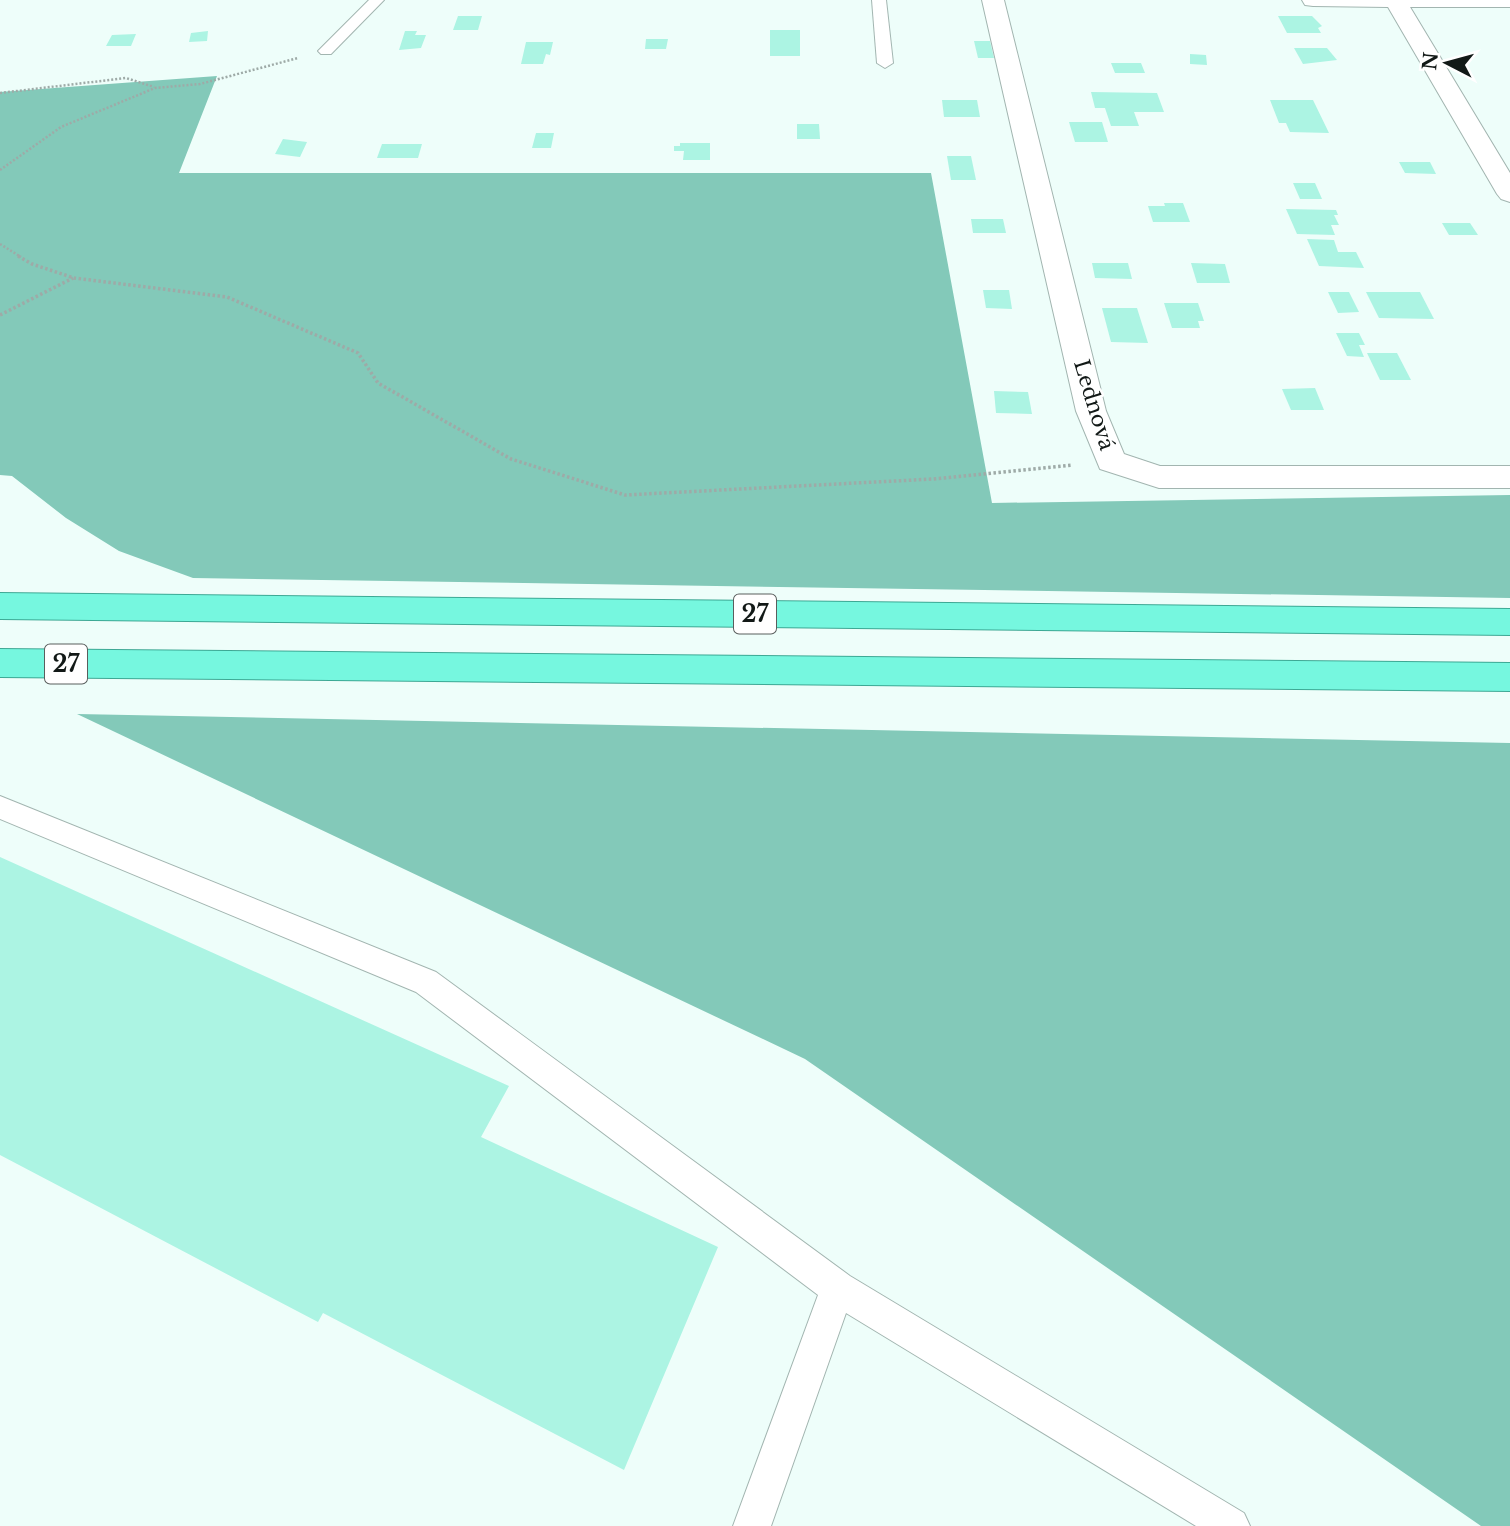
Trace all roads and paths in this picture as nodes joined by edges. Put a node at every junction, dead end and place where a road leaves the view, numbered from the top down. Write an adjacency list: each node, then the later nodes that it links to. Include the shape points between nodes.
1 (377, 0): 7 (lane)
2 (879, 0): 8 (lane)
3 (993, 0): 16 (street, Lednová, via 1091,411)
4 (1313, 0): 5 (street)
5 (1397, 0): 6 (street); 12 (street, via 1401,14)
6 (1510, 1)
7 (326, 51): 9 (path, via 200,85)
8 (885, 63)
9 (155, 88): 10 (path, via 126,78); 11 (path, via 61,127)
10 (0, 93)
11 (0, 170)
12 (1510, 194)
13 (0, 244): 14 (path, via 32,264)
14 (74, 278): 15 (path); 16 (path, via 227,297 358,354 378,383 511,459 625,495 933,479)
15 (0, 315)
16 (1111, 461): 17 (street, Lednová, via 1160,477)
17 (1510, 477)
18 (0, 606): 19 (highway, 27)
19 (1510, 622)
20 (0, 663): 21 (highway, 27)
21 (1510, 677)
22 (0, 807): 23 (lane, via 426,982)
23 (838, 1288): 24 (lane); 25 (lane)
24 (752, 1526)
25 (1231, 1526)

